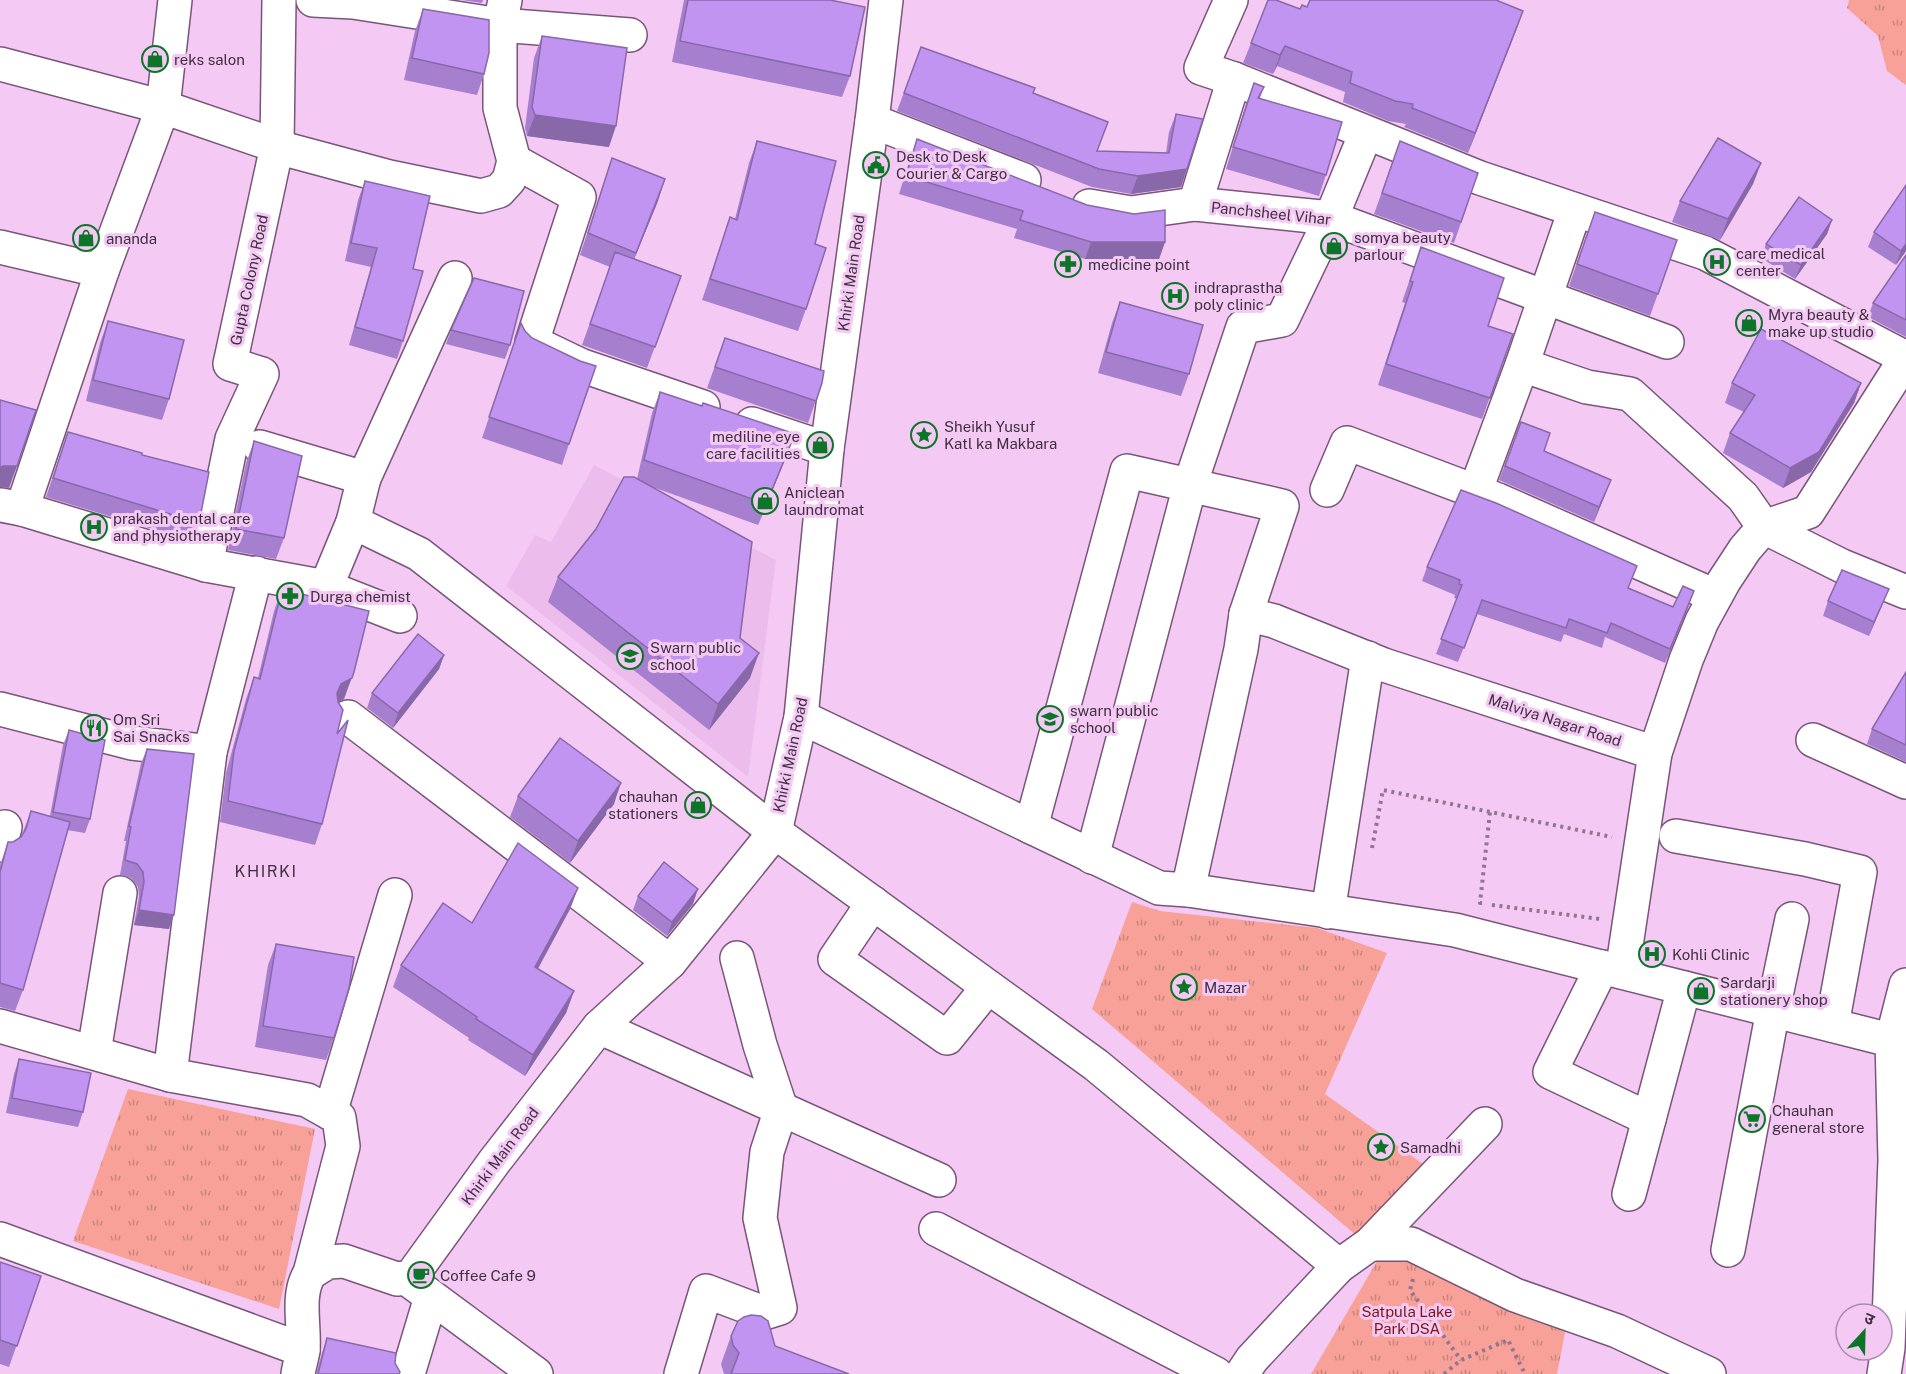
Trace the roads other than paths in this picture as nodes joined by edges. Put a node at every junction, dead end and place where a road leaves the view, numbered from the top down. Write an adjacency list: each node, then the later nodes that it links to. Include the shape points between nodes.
1 (175, 0): 10 (street)
2 (279, 0): 13 (street, Gupta Colony Road)
3 (313, 0): 6 (street)
4 (886, 0): 11 (street, Khirki Main Road)
5 (1231, 0): 9 (street, via 1201,68)
6 (502, 13): 7 (street); 14 (street, via 500,108)
7 (630, 35)
8 (0, 64): 10 (street)
9 (1234, 79): 12 (street); 15 (street)
10 (163, 107): 13 (street); 19 (street)
11 (872, 121): 15 (street, Panchsheel Vihar, via 1086,205 1131,213); 26 (street, Khirki Main Road)
12 (1366, 133): 16 (street); 17 (street)
13 (278, 146): 14 (street, via 389,177 481,196 499,191 509,180); 25 (street, Gupta Colony Road, via 230,364 261,374)
14 (514, 161): 26 (street, via 579,197 532,342 580,365)
15 (1195, 204): 17 (street, Panchsheel Vihar)
16 (1575, 210): 21 (street); 23 (street, via 1705,253)
17 (1331, 218): 21 (street, Panchsheel Vihar); 28 (street, via 1282,320 1243,327)
18 (0, 247): 19 (street)
19 (102, 271): 31 (street)
20 (455, 278): 27 (street)
21 (1546, 298): 22 (street, Panchsheel Vihar); 24 (street)
22 (1667, 342)
23 (1906, 358): 33 (street, via 1808,512)
24 (1522, 365): 30 (street); 33 (street, via 1587,387 1630,394 1743,497)
25 (232, 439): 27 (street); 34 (street, Gupta Colony Road)
26 (827, 449): 44 (street, Khirki Main Road)
27 (364, 478): 32 (street)
28 (1190, 485): 39 (street, via 1282,506); 49 (street, via 1127,471); 52 (street)
29 (1327, 490): 30 (street, via 1347,442)
30 (1475, 492): 38 (street)
31 (11, 507): 34 (street)
32 (353, 522): 36 (street); 50 (street, via 419,554)
33 (1764, 526): 37 (street, via 1842,566); 38 (street)
34 (206, 565): 35 (street)
35 (256, 573): 36 (street); 46 (street)
36 (326, 587): 40 (street)
37 (1906, 592)
38 (1715, 596): 47 (street, via 1686,660)
39 (1246, 614): 41 (street, Malviya Nagar Road); 53 (street)
40 (400, 616)
41 (1368, 658): 47 (street, Malviya Nagar Road); 57 (street)
42 (0, 709): 46 (street, via 132,743)
43 (348, 717): 60 (street)
44 (801, 717): 49 (street); 50 (street, Khirki Main Road)
45 (1813, 740): 48 (street)
46 (210, 752): 71 (street)
47 (1655, 753): 61 (street)
48 (1906, 782)
49 (1031, 827): 52 (street)
50 (774, 832): 56 (street); 60 (street, Khirki Main Road)
51 (1676, 836): 66 (street, via 1860,872)
52 (1092, 856): 53 (street, via 1159,888)
53 (1188, 890): 57 (street)
54 (120, 892): 70 (street)
55 (395, 895): 73 (street)
56 (873, 903): 63 (street); 63 (street, via 834,959 947,1038)
57 (1328, 912): 61 (street, via 1455,930)
58 (1792, 919): 65 (street)
59 (736, 958): 72 (street)
60 (670, 962): 68 (street, Khirki Main Road)
61 (1612, 970): 64 (street); 74 (street, via 1550,1072)
62 (1906, 985): 69 (street)
63 (988, 987): 82 (street, via 1096,1065)
64 (1684, 988): 65 (street); 74 (street)
65 (1773, 1010): 66 (street); 81 (street)
66 (1832, 1025): 69 (street)
67 (0, 1026): 70 (street)
68 (599, 1026): 72 (street); 84 (street, Khirki Main Road, via 413,1274)
69 (1899, 1042): 92 (street)
70 (94, 1052): 71 (street)
71 (170, 1076): 73 (street, via 308,1100)
72 (781, 1109): 76 (street); 88 (street, via 767,1152 759,1218 780,1308 764,1313 706,1292)
73 (330, 1113): 83 (street, via 339,1118 343,1146)
74 (1649, 1119): 77 (street)
75 (1485, 1124): 80 (street)
76 (939, 1180)
77 (1629, 1194)
78 (936, 1228): 89 (street)
79 (0, 1239): 85 (street)
80 (1371, 1244): 82 (street); 91 (street, via 1411,1244 1515,1295 1617,1331)
81 (1728, 1250)
82 (1339, 1266): 90 (street)
83 (310, 1273): 84 (street, via 328,1262 344,1261); 85 (street, via 303,1297)
84 (419, 1287): 86 (street); 87 (street)
85 (300, 1362)
86 (408, 1374)
87 (536, 1374)
88 (681, 1374)
89 (1216, 1374)
90 (1242, 1374)
91 (1709, 1374)
92 (1884, 1374)

